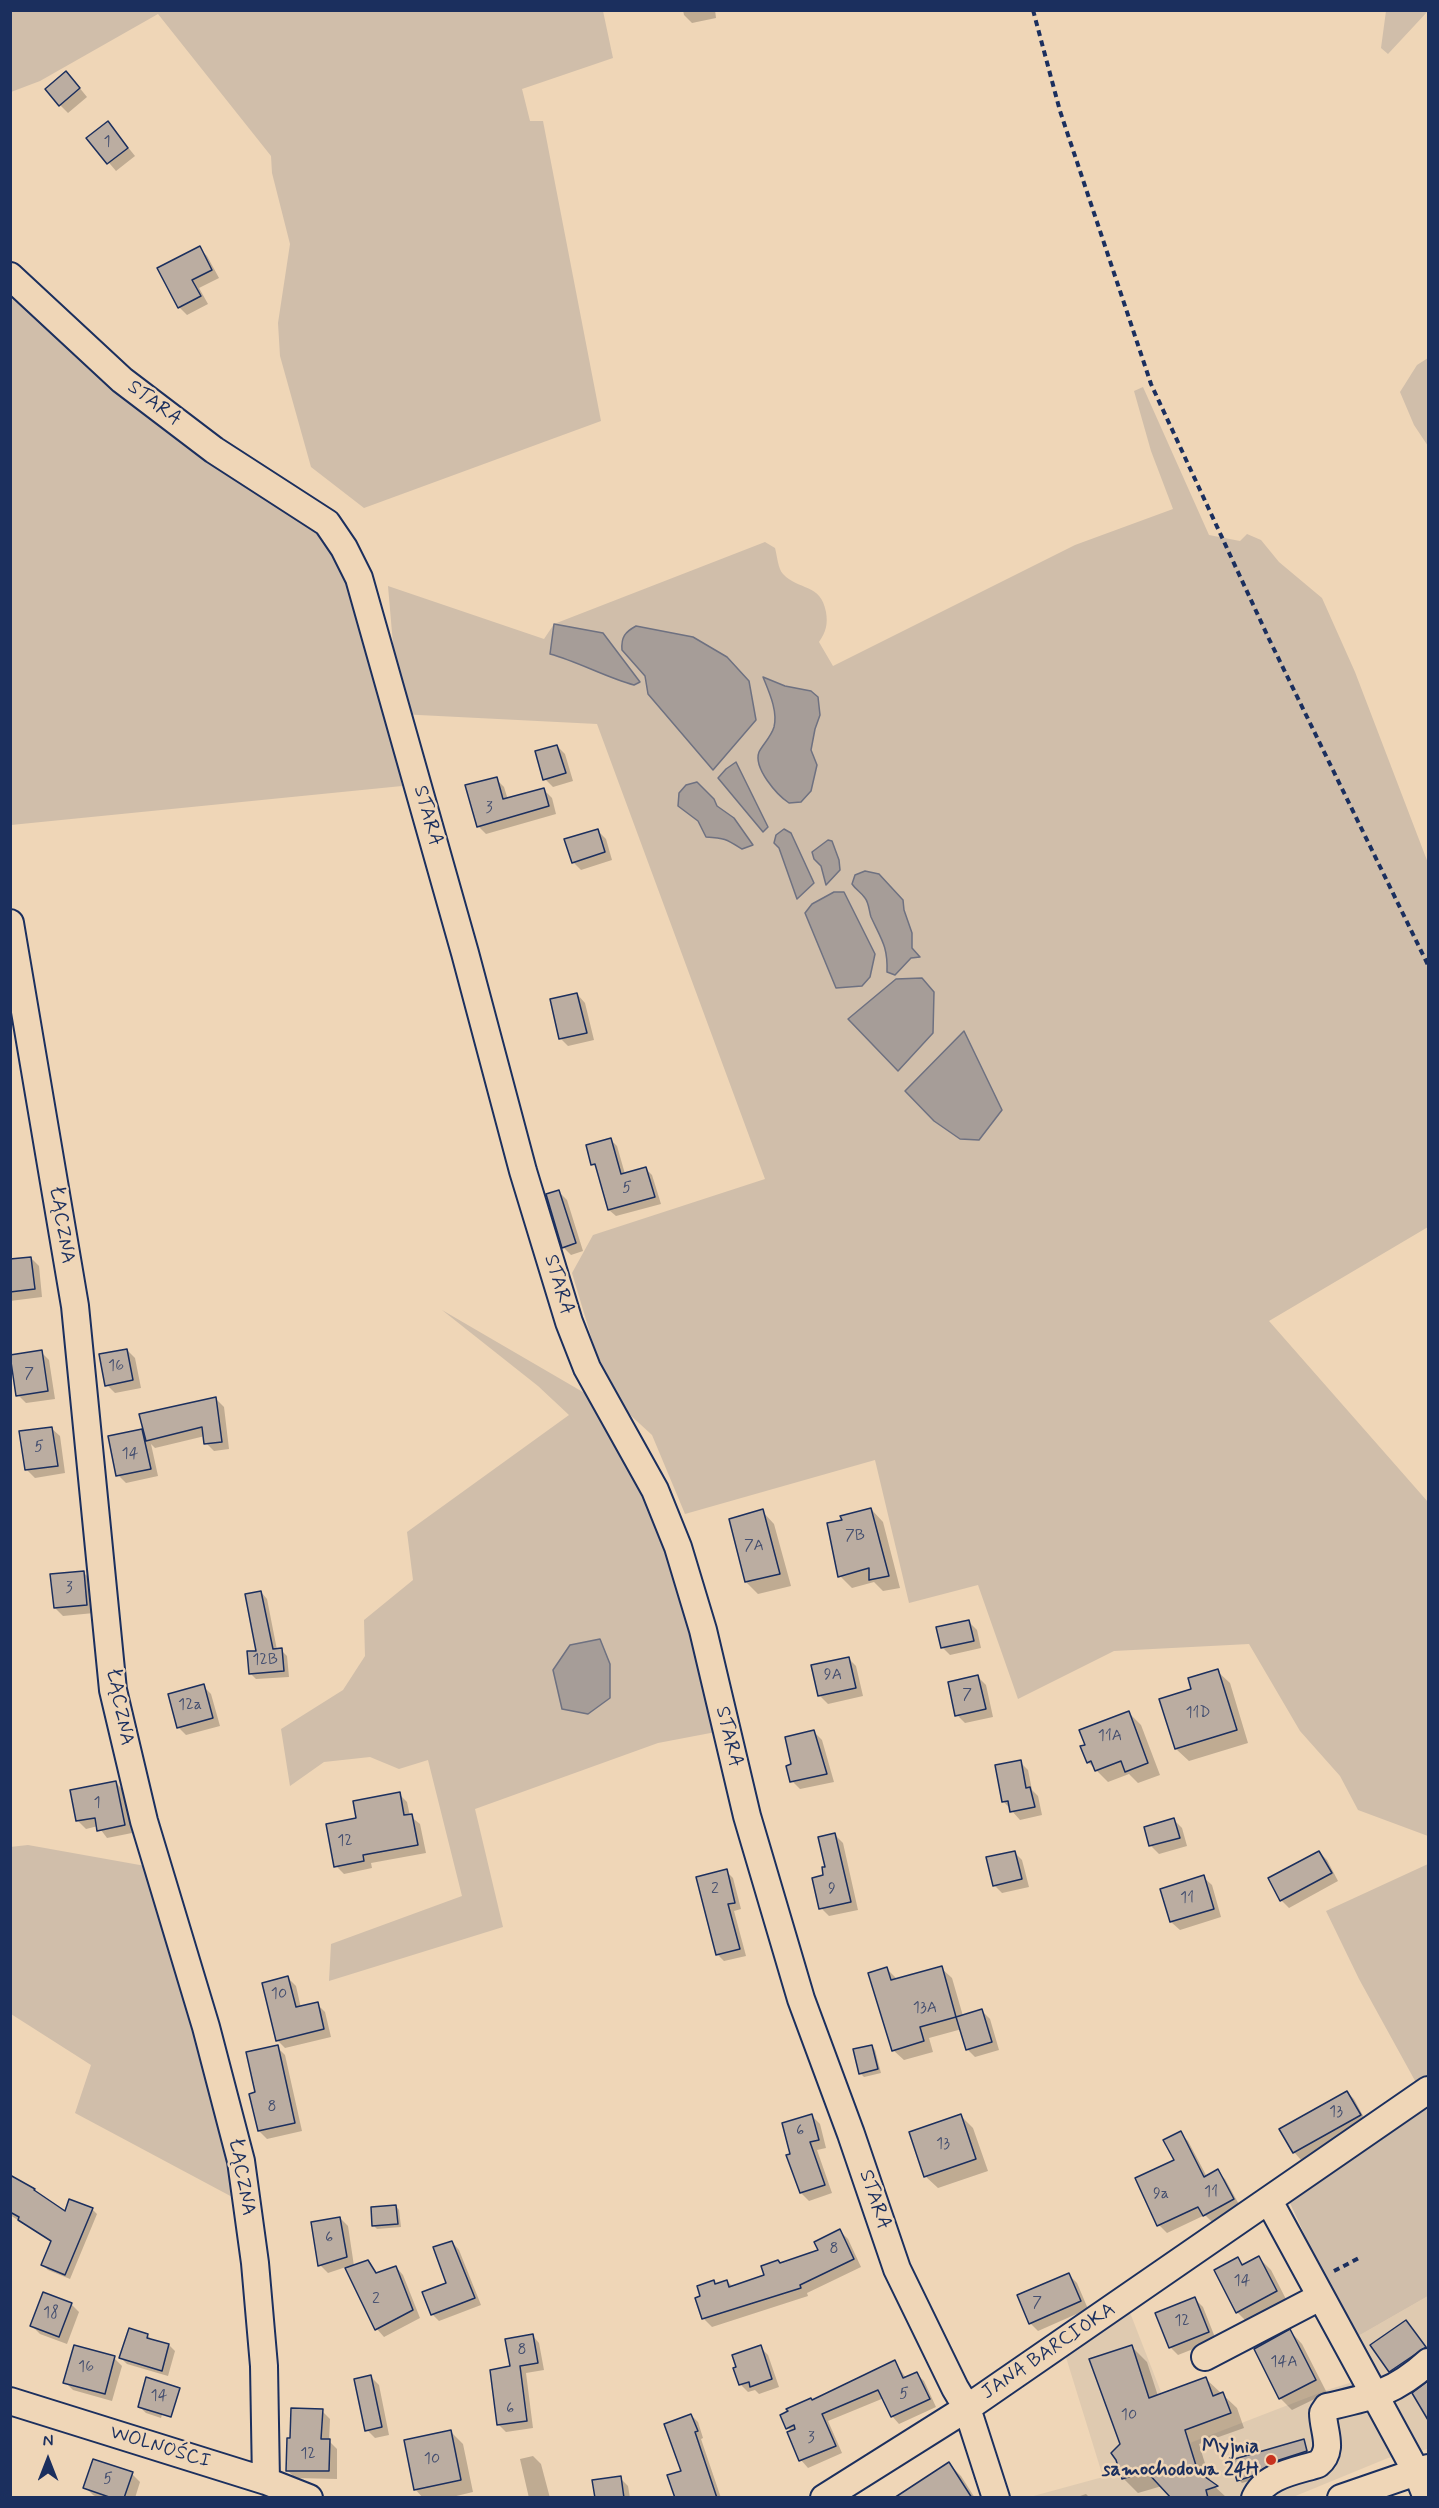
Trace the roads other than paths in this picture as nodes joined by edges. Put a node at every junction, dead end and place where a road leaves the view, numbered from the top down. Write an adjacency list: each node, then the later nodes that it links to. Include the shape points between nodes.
1 (10, 276): 10 (street, STARA, via 122,380 214,450 327,523 344,548 362,589 523,1171 569,1322 587,1368 655,1490 678,1547 747,1816 801,1999 897,2269)
2 (10, 923): 12 (street, ŁĄCZNA, via 75,1306 113,1690 144,1821 206,2026 241,2161 264,2366)
3 (1428, 2090): 4 (street, JANA BARCIOKA)
4 (1269, 2201): 5 (street); 10 (street, JANA BARCIOKA)
5 (1316, 2289): 6 (street); 8 (street)
6 (1205, 2357)
7 (1428, 2362): 8 (street, via 1408,2380)
8 (1375, 2396): 11 (street); 16 (street, via 1328,2407 1323,2413 1328,2446 1324,2459 1272,2479 1260,2487)
9 (10, 2401): 12 (street, WOLNOŚCI)
10 (967, 2408): 14 (street, JANA BARCIOKA); 15 (street, STARA)
11 (1423, 2471): 17 (street); 18 (street)
12 (266, 2481): 13 (street, WOLNOŚCI)
13 (309, 2498)
14 (824, 2498)
15 (996, 2498)
16 (1255, 2498)
17 (1341, 2498)
18 (1427, 2498)

